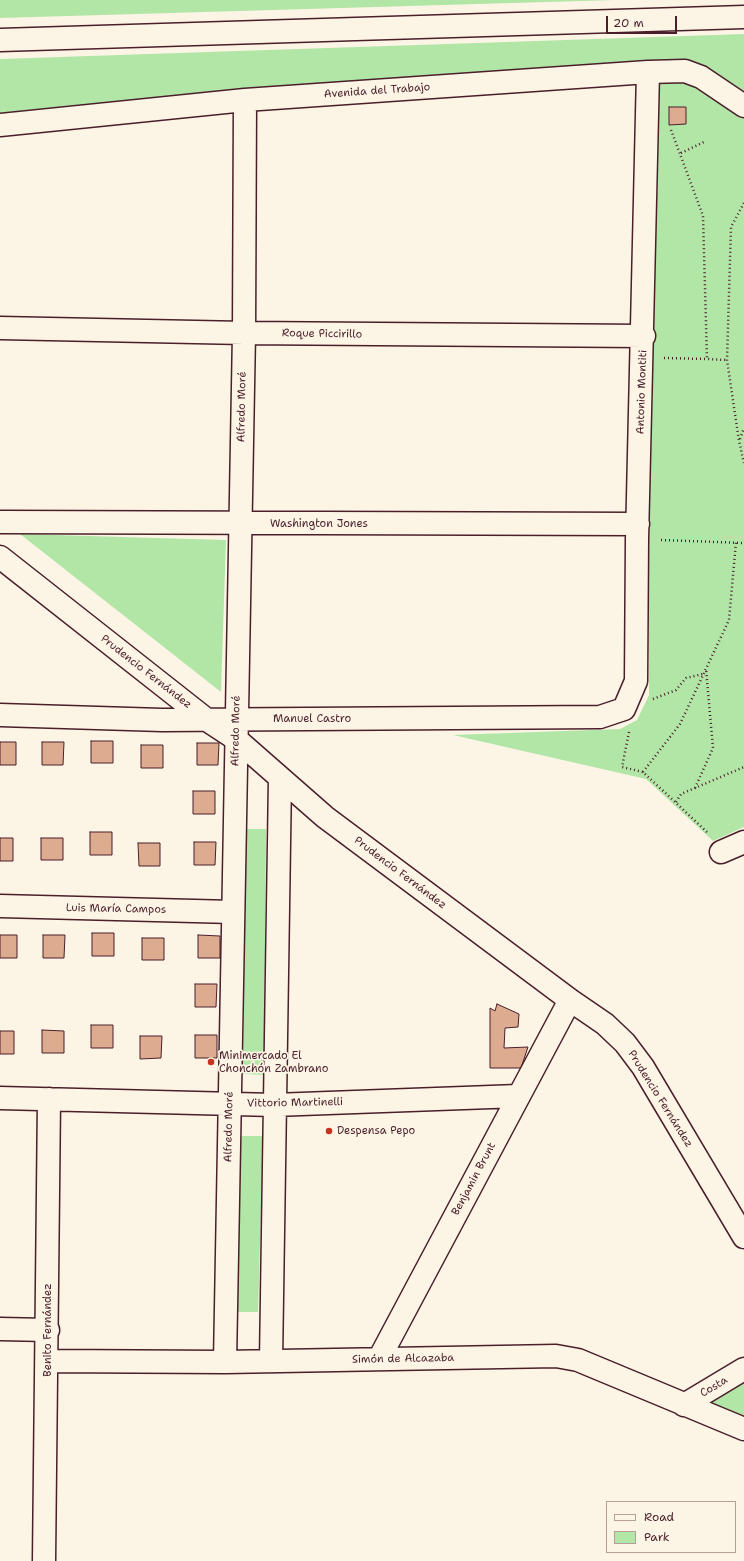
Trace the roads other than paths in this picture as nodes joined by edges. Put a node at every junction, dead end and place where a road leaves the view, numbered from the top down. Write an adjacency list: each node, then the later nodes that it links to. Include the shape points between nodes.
1 (744, 17): 2 (street)
2 (0, 40)
3 (648, 72): 4 (street, Avenida del Trabajo); 5 (street, Avenida del Trabajo, via 685,71 701,76); 9 (street, Antonio Montiti)
4 (245, 100): 6 (street, Avenida del Trabajo); 8 (street, Alfredo Moré)
5 (744, 106)
6 (0, 125)
7 (0, 328): 8 (street, Roque Piccirillo)
8 (244, 333): 9 (street, Roque Piccirillo); 11 (street, Alfredo Moré)
9 (644, 336): 12 (street, Antonio Montiti)
10 (0, 522): 11 (street, Washington Jones)
11 (240, 523): 12 (street, Washington Jones); 17 (street, Alfredo Moré)
12 (638, 524): 14 (street, Antonio Montiti, via 636,681)
13 (0, 557): 16 (street, Prudencio Fernández)
14 (624, 709): 17 (street, Manuel Castro, via 600,717)
15 (0, 714): 16 (street)
16 (207, 720): 17 (street, Prudencio Fernández)
17 (236, 729): 18 (street, Prudencio Fernández); 20 (street, Alfredo Moré)
18 (280, 778): 21 (street, Prudencio Fernández, via 325,817); 26 (street)
19 (0, 906): 20 (street, Luis María Campos)
20 (233, 912): 25 (street, Alfredo Moré)
21 (570, 1000): 22 (street, Benjamin Brunt); 27 (street, Prudencio Fernández, via 605,1024 639,1061)
22 (518, 1096): 26 (street, Vittorio Martinelli); 30 (street, Benjamin Brunt)
23 (0, 1098): 24 (street, Vittorio Martinelli)
24 (49, 1099): 25 (street, Vittorio Martinelli); 29 (street, Benito Fernández)
25 (230, 1104): 26 (street, Vittorio Martinelli); 33 (street, Alfredo Moré)
26 (274, 1105): 32 (street)
27 (744, 1237)
28 (0, 1329): 29 (street)
29 (48, 1330): 31 (street, Benito Fernández)
30 (379, 1360): 32 (street, Simón de Alcazaba); 35 (street, Simón de Alcazaba, via 556,1356 578,1360)
31 (48, 1361): 33 (street, Simón de Alcazaba); 37 (street, Benito Fernández)
32 (271, 1361): 33 (street, Simón de Alcazaba)
33 (224, 1362)
34 (744, 1369): 35 (street, Costa)
35 (684, 1405): 36 (street, Simón de Alcazaba)
36 (744, 1429)
37 (44, 1561)

